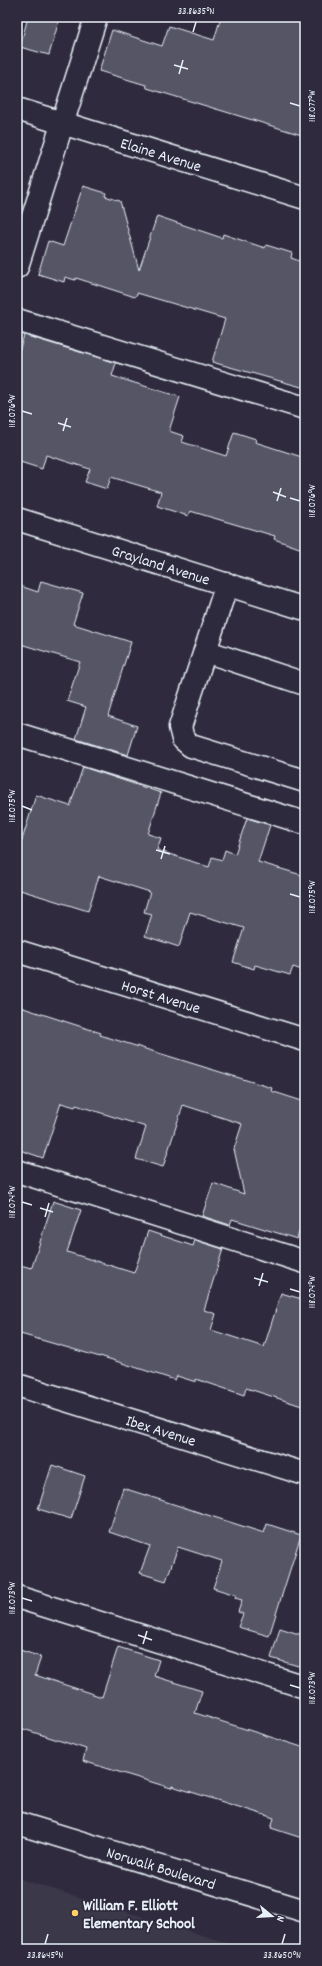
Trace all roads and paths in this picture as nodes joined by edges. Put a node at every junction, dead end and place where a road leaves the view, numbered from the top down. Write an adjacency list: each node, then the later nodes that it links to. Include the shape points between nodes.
1 (96, 17): 3 (street)
2 (17, 109): 3 (street, Elaine Avenue)
3 (62, 123): 4 (street, Elaine Avenue); 5 (street)
4 (305, 198)
5 (17, 267)
6 (17, 320): 7 (street)
7 (305, 408)
8 (17, 519): 9 (street, Grayland Avenue)
9 (227, 584): 10 (street, Grayland Avenue); 11 (street)
10 (305, 609)
11 (205, 651): 12 (street); 14 (street, via 180,727 184,740 191,746)
12 (305, 684)
13 (17, 734): 15 (street)
14 (305, 781)
15 (305, 823)
16 (17, 951): 17 (street, Horst Avenue)
17 (305, 1040)
18 (17, 1171): 19 (street)
19 (305, 1262)
20 (17, 1385): 21 (street, Ibex Avenue)
21 (305, 1474)
22 (17, 1597): 23 (street)
23 (305, 1687)
24 (17, 1823): 25 (street, Norwalk Boulevard)
25 (305, 1911)

